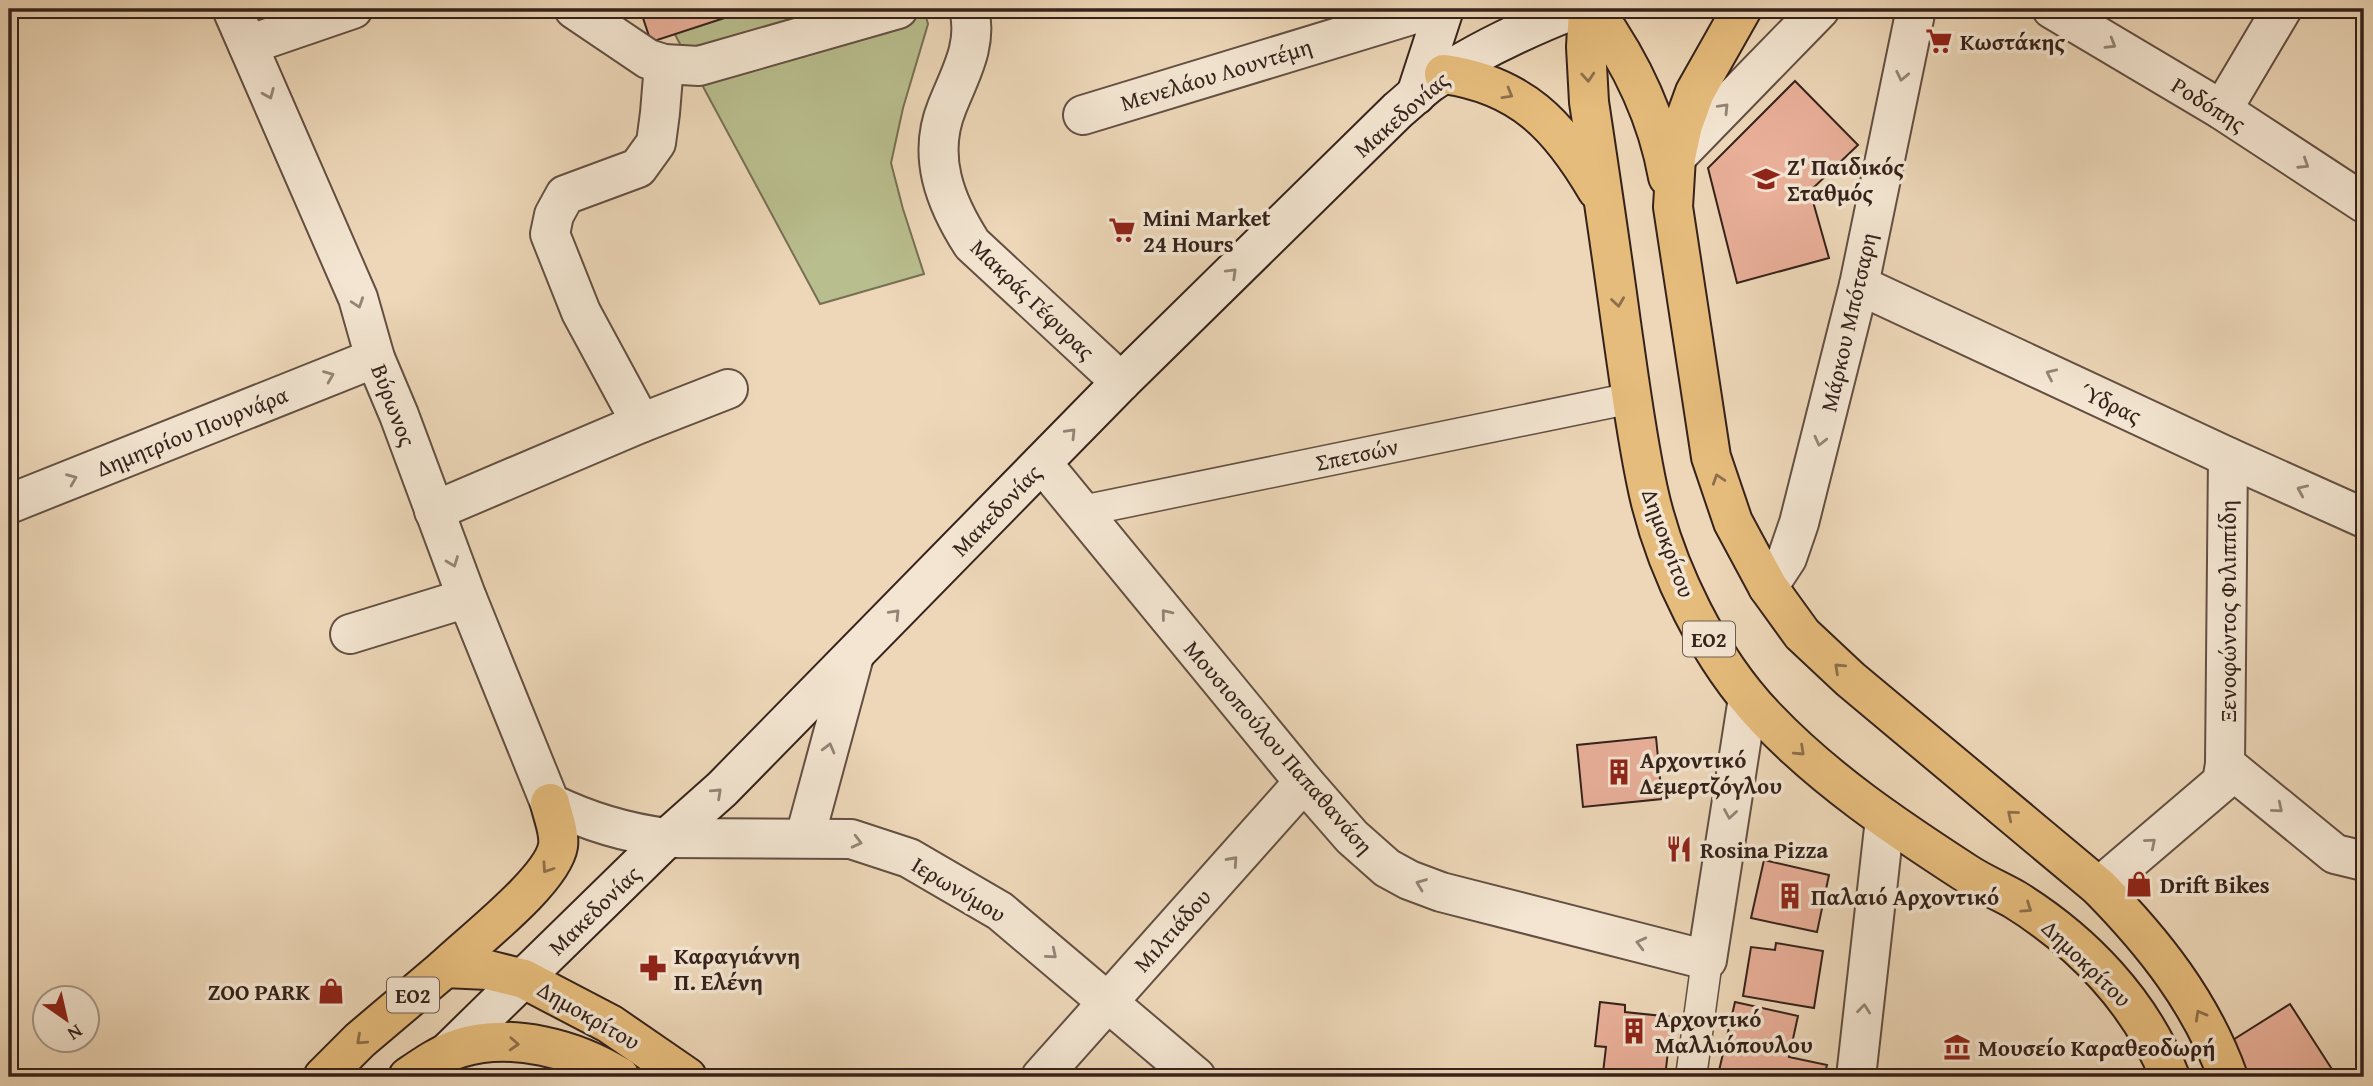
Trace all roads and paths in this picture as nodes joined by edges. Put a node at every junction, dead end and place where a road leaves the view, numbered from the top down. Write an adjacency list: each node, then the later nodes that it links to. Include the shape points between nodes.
1 (232, 9): 15 (street, Βύρωνος)
2 (353, 9): 15 (street)
3 (574, 9): 16 (street, via 633,50)
4 (898, 9): 16 (street, via 713,63)
5 (969, 9): 26 (street, Μακράς Γέφυρας, via 969,53 941,125 938,167 944,193 972,244)
6 (1431, 9): 19 (street, Μενελάου Λουντέμη)
7 (1444, 9): 17 (street)
8 (1575, 9): 17 (street, Μακεδονίας, via 1504,38)
9 (1591, 9): 21 (main road, Δημοκρίτου / ΕΟ2, one-way to 21, via 1586,47 1589,102); 23 (main road, via 1625,58 1652,115)
10 (1742, 9): 20 (main road, via 1695,92)
11 (1820, 9): 20 (street, one-way to 11)
12 (1916, 9): 24 (street, Μάρκου Μπότσαρη, one-way to 24)
13 (2052, 9): 18 (street, Ροδόπης, one-way to 18)
14 (2282, 9): 18 (street)
15 (248, 45): 25 (street, Βύρωνος, one-way to 25, via 358,298)
16 (664, 64): 29 (street, via 656,143 638,168 565,195 550,234 581,312)
17 (1430, 85): 21 (main road, one-way to 21, via 1471,78 1519,100 1566,143); 26 (street, Μακεδονίας, one-way to 17)
18 (2221, 110): 22 (street, Ροδόπης, one-way to 22)
19 (1083, 115)
20 (1676, 158): 23 (main road)
21 (1604, 204): 28 (main road, Δημοκρίτου / ΕΟ2, one-way to 28)
22 (2364, 204)
23 (1673, 206): 36 (main road, one-way to 23, via 1733,522 1711,457)
24 (1859, 285): 30 (street, Ύδρας, one-way to 24); 36 (street, Μάρκου Μπότσαρη, one-way to 36, via 1799,523 1787,558)
25 (375, 358): 32 (street, Δημητρίου Πουρνάρα, one-way to 25); 33 (street, Βύρωνος)
26 (1121, 383): 31 (street, Μακεδονίας, one-way to 26)
27 (728, 389): 29 (street)
28 (1632, 398): 34 (street, Σπετσών); 40 (main road, Δημοκρίτου / ΕΟ2, via 1648,491 1667,551 1701,626)
29 (641, 423): 33 (street)
30 (2228, 457): 35 (street, Ύδρας, one-way to 30); 41 (street, Ξενοφώντος Φιλιππίδη)
31 (1042, 463): 34 (street, Μουσιοπούλου Παπαθανάση); 39 (street, Μακεδονίας, one-way to 31)
32 (9, 504)
33 (434, 511): 37 (street, Βύρωνος, one-way to 37)
34 (1082, 511): 42 (street, Μουσιοπούλου Παπαθανάση, one-way to 34)
35 (2364, 518)
36 (1768, 587): 48 (main road, one-way to 36, via 1850,679 1802,634)
37 (467, 598): 38 (street); 43 (street, Βύρωνος)
38 (350, 634)
39 (854, 656): 45 (street, one-way to 39); 46 (street, Μακεδονίας, one-way to 39)
40 (1748, 698): 44 (main road, Δημοκρίτου / ΕΟ2, one-way to 44, via 1824,773); 49 (street, one-way to 49)
41 (2225, 764): 47 (street, one-way to 47, via 2335,854); 48 (street, Ξενοφώντος Φιλιππίδη, one-way to 41, via 2222,782)
42 (1304, 782): 49 (street, Μουσιοπούλου Παπαθανάση, one-way to 42, via 1409,880 1370,855); 52 (street, Μιλτιάδου, one-way to 42)
43 (550, 803): 46 (street, Ιερωνύμου, via 594,822); 50 (main road, one-way to 50, via 558,835 552,860 529,891)
44 (1885, 819): 61 (street, one-way to 44); 62 (main road, Δημοκρίτου / ΕΟ2, one-way to 62, via 2062,933 2141,1018)
45 (805, 837): 46 (street, Ιερωνύμου); 52 (street, Ιερωνύμου, one-way to 52, via 851,839 909,858 1000,911)
46 (667, 838): 51 (street, Μακεδονίας)
47 (2364, 861)
48 (2099, 887): 63 (main road, one-way to 48, via 2182,983)
49 (1707, 960): 60 (street)
50 (445, 968): 51 (main road, ΕΟ2, via 488,970); 54 (main road, ΕΟ2, one-way to 54)
51 (524, 979): 53 (street, Μακεδονίας); 57 (main road, Δημοκρίτου / ΕΟ2, via 610,1024)
52 (1109, 1001): 58 (street, Μιλτιάδου); 59 (street, Ιερωνύμου)
53 (447, 1053): 55 (main road, Δημοκρίτου); 56 (main road, Δημοκρίτου, one-way to 56, via 479,1044 520,1043 568,1053)
54 (323, 1077)
55 (408, 1077)
56 (620, 1077)
57 (687, 1077)
58 (1041, 1077)
59 (1196, 1077)
60 (1690, 1077)
61 (1856, 1077)
62 (2170, 1077)
63 (2228, 1077)

